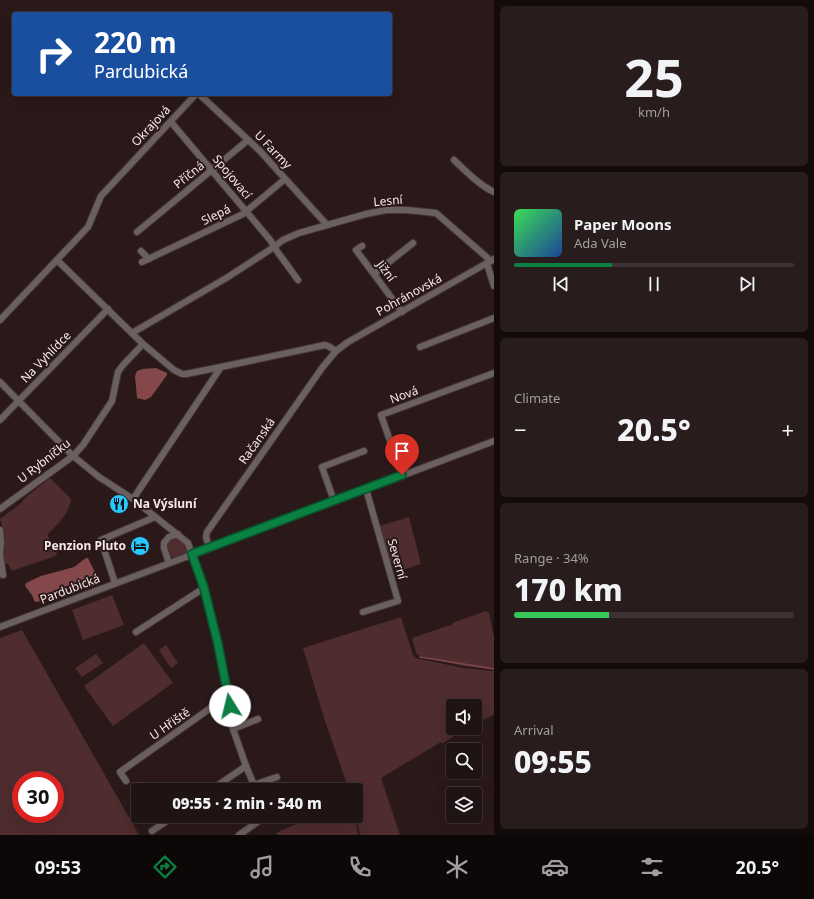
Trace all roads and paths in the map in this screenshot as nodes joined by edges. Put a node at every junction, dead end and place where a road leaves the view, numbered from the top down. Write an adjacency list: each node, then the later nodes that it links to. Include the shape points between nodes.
1 (196, 96): 3 (street, Okrajová)
2 (200, 96): 4 (street, U Farmy)
3 (171, 122): 6 (street, Spojovací); 19 (street, Okrajová, via 101,196 88,227)
4 (248, 140): 6 (street, Příčná); 7 (street, U Farmy)
5 (454, 160): 8 (street, via 487,189)
6 (212, 170): 9 (street, Spojovací); 12 (street, Příčná)
7 (285, 178): 9 (street, Slepá); 11 (street, U Farmy)
8 (494, 192)
9 (246, 211): 16 (street, Spojovací); 18 (street, Slepá)
10 (138, 222): 12 (street)
11 (327, 225): 16 (street, Lesní, via 299,233); 20 (street, Lesní, via 386,210 436,213)
12 (144, 227): 13 (street, Příčná)
13 (137, 232)
14 (413, 243): 22 (street)
15 (362, 246): 22 (street, Jižní, via 356,250)
16 (274, 247): 23 (street); 29 (street, Lesní)
17 (141, 251): 18 (street)
18 (149, 259): 21 (street, Slepá)
19 (57, 260): 25 (street); 28 (street, Okrajová)
20 (491, 261): 24 (street); 26 (street, Pohránovská)
21 (142, 262)
22 (374, 274): 26 (street, Jižní)
23 (298, 280)
24 (494, 286)
25 (108, 309): 29 (street); 36 (street, Na Vyhlídce)
26 (402, 312): 32 (street, Pohránovská)
27 (494, 318): 31 (street)
28 (0, 320)
29 (132, 333): 30 (street)
30 (143, 344): 33 (street, via 182,374); 40 (street, U Rybníčku, via 118,372 112,401)
31 (420, 347)
32 (336, 351): 33 (street, via 325,345); 49 (street, Račanská, via 207,532)
33 (222, 367): 43 (street)
34 (494, 373): 41 (street, Nová, via 381,415)
35 (0, 382): 36 (street)
36 (18, 401): 37 (street, Na Vyhlídce); 40 (street)
37 (0, 420)
38 (494, 441): 41 (street, Pardubická)
39 (364, 451): 44 (street, via 322,467)
40 (73, 456): 43 (street, via 99,477); 45 (street, U Rybníčku)
41 (402, 475): 42 (street, Pardubická)
42 (366, 489): 44 (street, Pardubická); 55 (street, Severní, via 398,601)
43 (133, 498): 46 (street)
44 (334, 500): 49 (street, Pardubická)
45 (0, 509)
46 (156, 517): 48 (street); 53 (street, Pardubická, via 101,540)
47 (0, 530): 52 (street)
48 (178, 534): 50 (street, via 187,541); 51 (street, via 164,542)
49 (209, 547): 50 (street, Pardubická)
50 (192, 554): 51 (street, Pardubická); 54 (street)
51 (169, 563): 53 (street, Pardubická)
52 (3, 575)
53 (115, 583): 56 (street, Pardubická)
54 (204, 588): 57 (street); 58 (street)
55 (363, 612)
56 (0, 627)
57 (136, 632)
58 (229, 695): 60 (street); 63 (street, U Hřiště, via 120,772)
59 (258, 719): 60 (street)
60 (233, 729): 61 (street)
61 (246, 766): 64 (street); 65 (street)
62 (277, 777): 66 (street)
63 (126, 780)
64 (221, 783)
65 (253, 783)
66 (265, 783)
67 (164, 823): 69 (street)
68 (256, 823): 70 (street)
69 (152, 831)
70 (239, 835)

